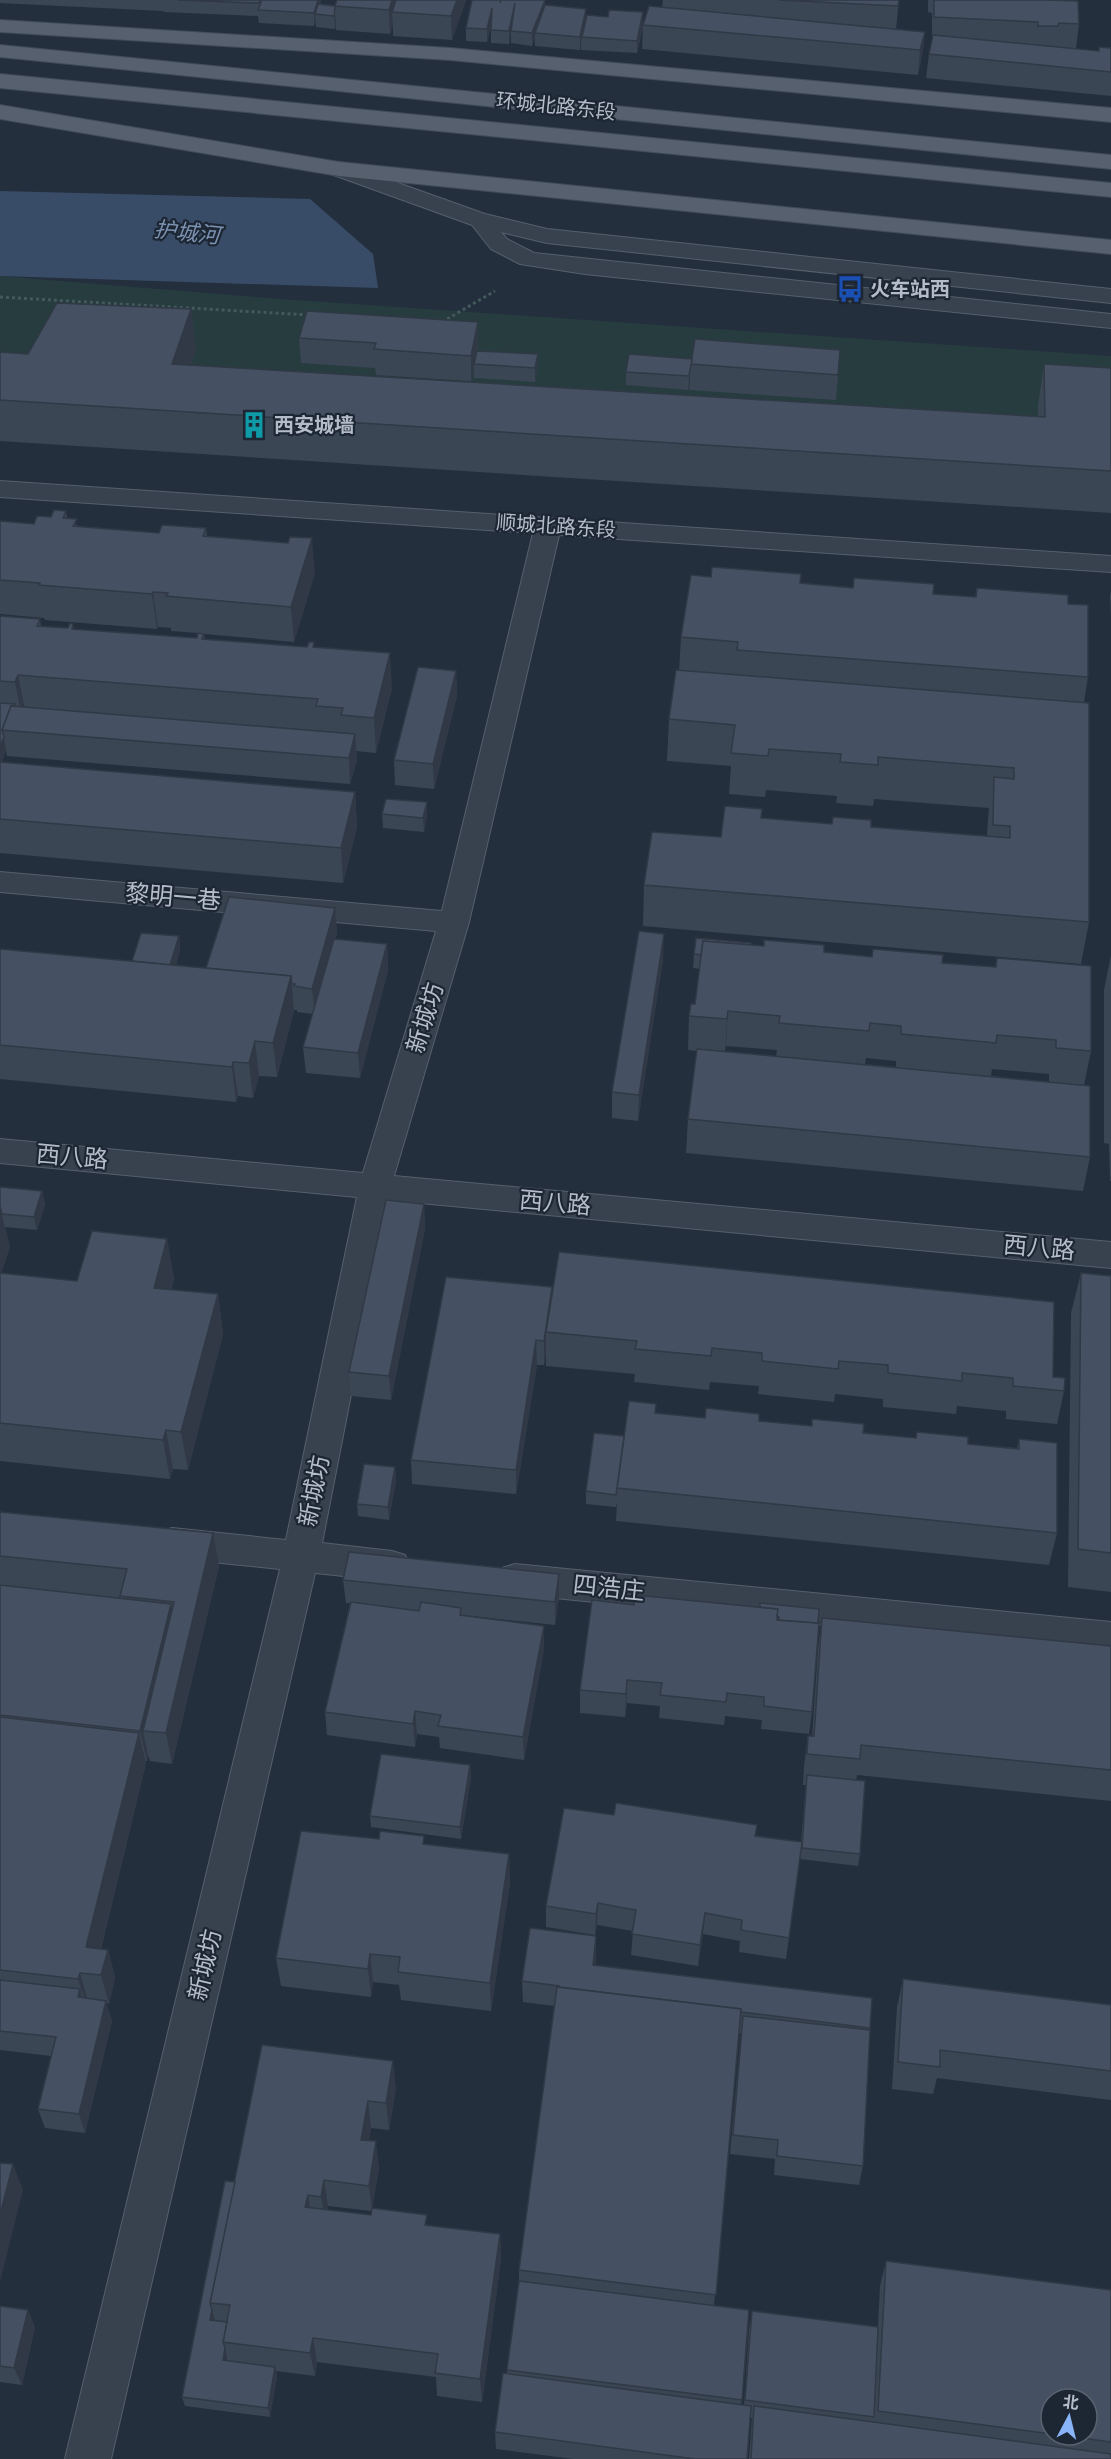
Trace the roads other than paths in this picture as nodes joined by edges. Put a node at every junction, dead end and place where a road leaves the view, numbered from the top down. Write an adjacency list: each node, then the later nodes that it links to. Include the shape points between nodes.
1 (1, 26): 5 (main road, via 450,54)
2 (0, 51): 6 (main road, 环城北路东段)
3 (0, 81): 8 (main road, 环城北路东段)
4 (0, 112): 7 (main road)
5 (1111, 115)
6 (1111, 162)
7 (339, 169): 9 (street); 10 (main road)
8 (1111, 190)
9 (477, 219): 11 (street, via 590,242); 12 (street, via 499,244 528,259)
10 (1111, 247)
11 (1111, 296)
12 (1111, 321)
13 (0, 489): 14 (street, 顺城北路东段)
14 (548, 526): 15 (street, 顺城北路东段); 17 (street, 新城坊)
15 (1111, 564)
16 (0, 882): 17 (street, 黎明一巷)
17 (454, 922): 19 (street, 新城坊)
18 (0, 1151): 19 (street, 西八路)
19 (375, 1186): 20 (street, 西八路); 22 (street, 新城坊)
20 (1111, 1255)
21 (139, 1540): 22 (street)
22 (301, 1557): 23 (street); 26 (street, 新城坊)
23 (420, 1569)
24 (480, 1575): 25 (street, 四浩庄)
25 (1111, 1638)
26 (88, 2459)

